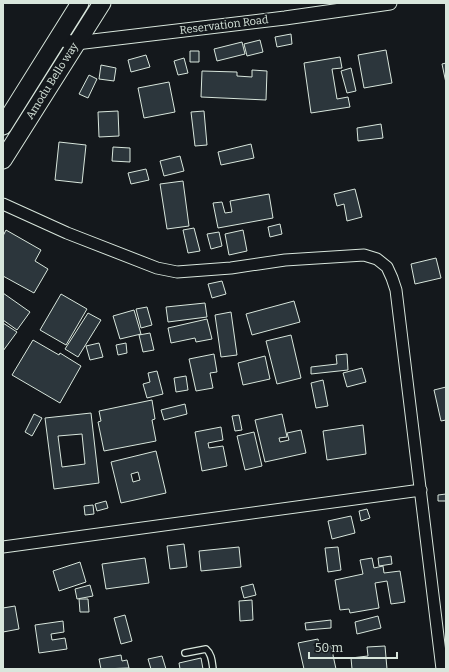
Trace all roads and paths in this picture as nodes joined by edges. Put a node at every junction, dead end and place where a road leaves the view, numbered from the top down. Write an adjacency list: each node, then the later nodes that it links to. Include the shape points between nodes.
1 (80, 3): 4 (main road, Amodu Bello way)
2 (102, 3): 5 (main road, Amodu Bello way)
3 (390, 3): 5 (street, Reservation Road)
4 (58, 39): 5 (street, Reservation Road); 6 (main road, Amodu Bello way)
5 (76, 43): 7 (main road, Amodu Bello way)
6 (3, 126)
7 (3, 160)
8 (3, 204): 9 (street, via 67,233 157,268 177,272 285,260 364,255 377,259 387,267 396,290)
9 (422, 490): 10 (street); 13 (street)
10 (3, 547)
11 (185, 653): 12 (lane, via 206,649 212,657)
12 (213, 669)
13 (442, 669)

